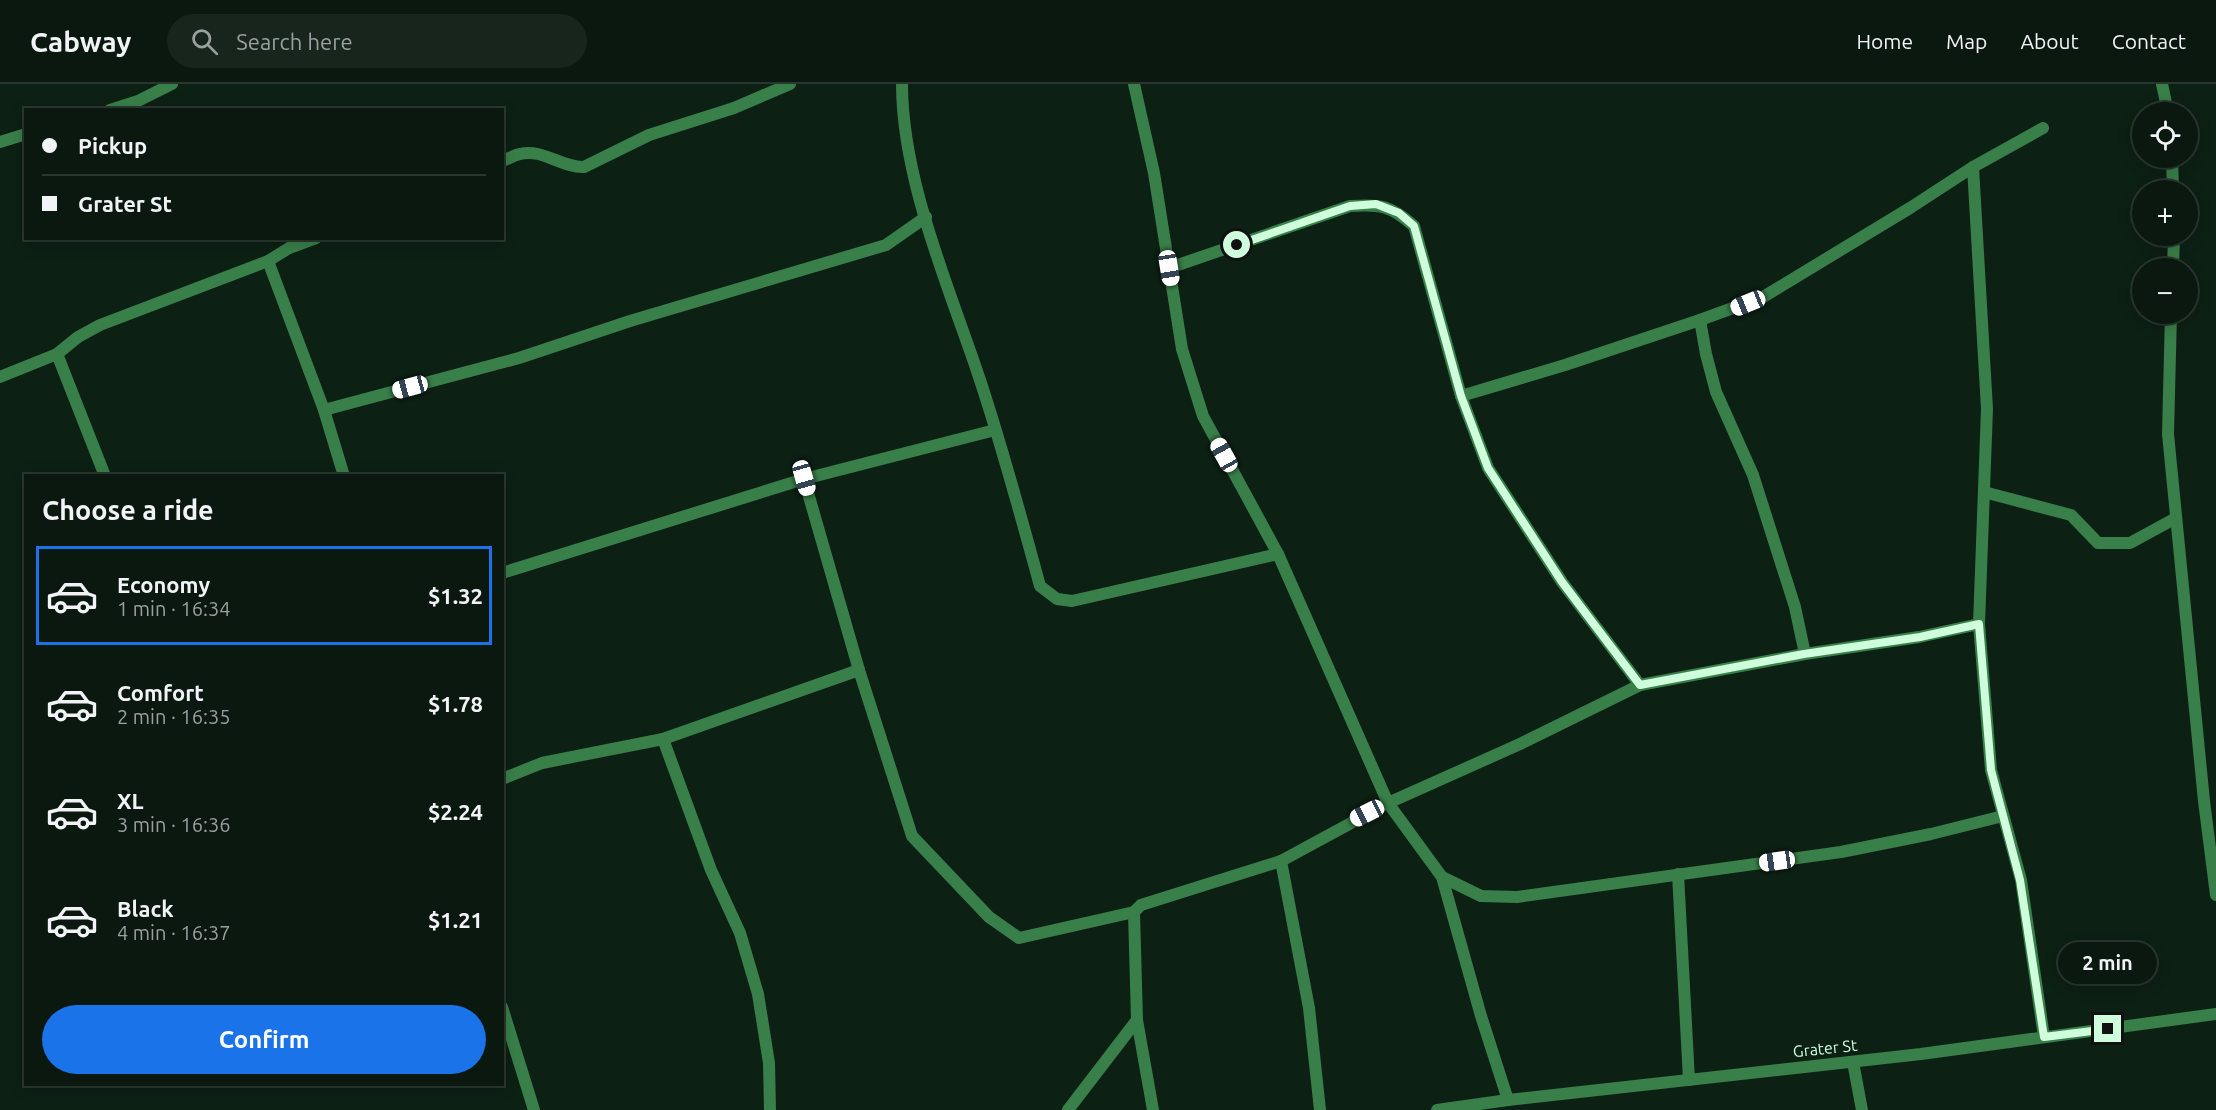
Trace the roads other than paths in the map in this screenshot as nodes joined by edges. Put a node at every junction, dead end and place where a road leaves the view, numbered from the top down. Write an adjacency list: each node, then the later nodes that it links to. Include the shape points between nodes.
1 (172, 84): 7 (street)
2 (790, 84): 11 (street, via 734,108 649,135 584,167 533,152)
3 (902, 84): 13 (street, via 911,165)
4 (1134, 84): 16 (street, via 1154,173)
5 (2162, 84): 6 (street)
6 (2166, 102)
7 (116, 108)
8 (2043, 128): 12 (street)
9 (24, 135): 10 (street)
10 (0, 142)
11 (504, 160)
12 (1973, 167): 17 (street, via 1762,297); 27 (street, via 1987,409)
13 (926, 217): 22 (street, via 886,245 519,358); 23 (street)
14 (311, 240): 15 (street)
15 (268, 261): 19 (street, via 100,325 78,336); 22 (street)
16 (1169, 268): 21 (street, via 1350,206 1376,204 1399,213 1414,226); 29 (street, via 1182,349 1203,416)
17 (1700, 320): 21 (street); 32 (street, via 1716,392 1753,475 1795,607)
18 (2171, 324): 28 (street, via 2168,434)
19 (57, 354): 20 (street); 24 (street)
20 (0, 377)
21 (1461, 396): 34 (street, via 1488,468 1562,582)
22 (324, 410): 25 (street)
23 (995, 430): 26 (street); 29 (street, via 1040,586 1058,599 1072,602)
24 (104, 474)
25 (343, 474)
26 (804, 478): 30 (street); 33 (street)
27 (1984, 492): 28 (street, via 2071,515 2098,543 2130,543); 31 (street)
28 (2176, 518): 37 (street)
29 (1278, 554): 38 (street)
30 (504, 572)
31 (1979, 624): 32 (street); 39 (street, via 1991,770)
32 (1804, 654): 34 (street)
33 (859, 670): 35 (street); 44 (street, via 912,836 989,917 1019,938)
34 (1640, 685): 38 (street)
35 (663, 739): 36 (street, via 542,763); 53 (street, via 711,870 740,933 758,994 769,1063)
36 (504, 778)
37 (2210, 800): 43 (street)
38 (1388, 803): 40 (street); 42 (street)
39 (2003, 816): 41 (street, via 1841,852); 48 (street, via 2020,880)
40 (1281, 861): 44 (street, via 1141,905); 56 (street, via 1309,1008)
41 (1678, 874): 42 (street, via 1517,897 1481,896); 50 (street)
42 (1442, 877): 51 (street)
43 (2216, 895)
44 (1134, 912): 47 (street)
45 (504, 1013): 52 (street)
46 (2216, 1014): 48 (street, Grater St)
47 (1137, 1020): 54 (street); 55 (street)
48 (2044, 1037): 49 (street, Grater St)
49 (1853, 1062): 50 (street, Grater St); 58 (street)
50 (1689, 1080): 51 (street, Grater St)
51 (1508, 1100): 57 (street, Grater St)
52 (534, 1110)
53 (770, 1110)
54 (1068, 1110)
55 (1153, 1110)
56 (1320, 1110)
57 (1442, 1110)
58 (1862, 1110)

